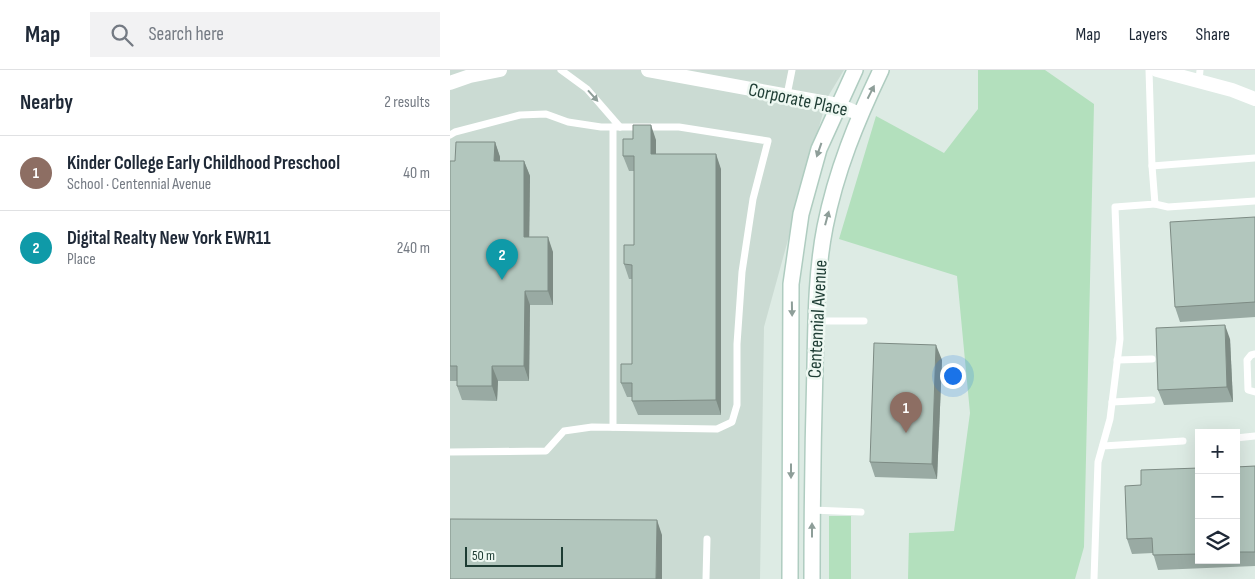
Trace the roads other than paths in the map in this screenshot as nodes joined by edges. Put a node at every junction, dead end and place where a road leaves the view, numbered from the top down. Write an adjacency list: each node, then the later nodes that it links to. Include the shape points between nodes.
1 (500, 70): 9 (street)
2 (561, 70): 16 (lane, one-way to 16, via 586,89)
3 (648, 70): 12 (street, Corporate Place)
4 (792, 70): 12 (lane)
5 (855, 70): 14 (main road, Centennial Avenue)
6 (882, 70): 15 (main road, Centennial Avenue, one-way to 6)
7 (1149, 70): 19 (lane)
8 (1157, 70): 10 (street)
9 (485, 71): 11 (street)
10 (1199, 76): 13 (street)
11 (450, 84)
12 (787, 95): 14 (street, Corporate Place)
13 (1255, 99)
14 (838, 105): 15 (street, Corporate Place); 40 (main road, Centennial Avenue, one-way to 40, via 819,149 801,214 791,284)
15 (860, 114): 22 (main road, Centennial Avenue, one-way to 15, via 825,227 842,161)
16 (616, 127): 17 (lane, via 568,122 546,114 520,115); 30 (lane); 30 (lane, via 679,127 768,141 753,199 742,272 737,405 732,422 718,429)
17 (450, 135)
18 (1255, 158): 19 (lane)
19 (1152, 166): 21 (lane)
20 (1255, 201): 21 (lane, via 1168,207)
21 (1155, 204): 26 (lane, via 1115,207 1120,339)
22 (816, 321): 23 (lane); 36 (main road, Centennial Avenue)
23 (864, 321)
24 (1255, 354): 27 (lane, via 1246,360 1248,390)
25 (1152, 359): 26 (lane)
26 (1117, 360): 29 (lane)
27 (1255, 392)
28 (1152, 400): 29 (lane)
29 (1112, 402): 34 (lane)
30 (614, 427): 35 (lane, via 564,431 546,451)
31 (1255, 436): 32 (lane)
32 (1240, 438)
33 (1183, 441): 34 (lane)
34 (1103, 446): 42 (lane, via 1098,462)
35 (450, 452)
36 (812, 510): 37 (lane); 41 (main road, Centennial Avenue, one-way to 36)
37 (861, 512)
38 (707, 539): 39 (lane)
39 (706, 579)
40 (790, 579)
41 (812, 579)
42 (1094, 579)

